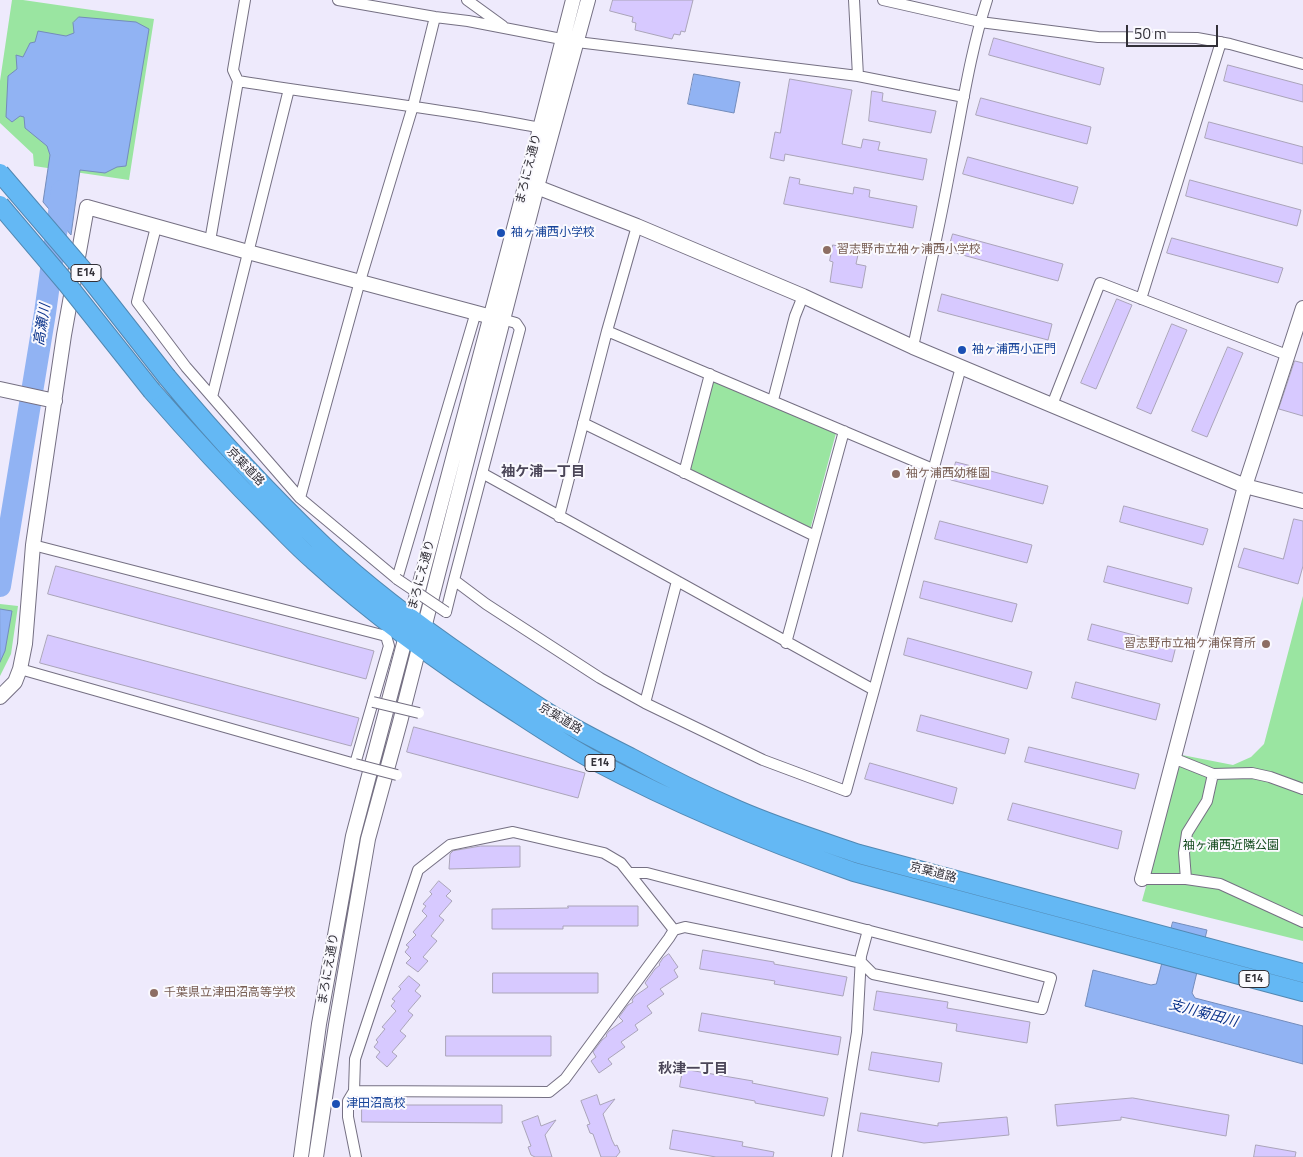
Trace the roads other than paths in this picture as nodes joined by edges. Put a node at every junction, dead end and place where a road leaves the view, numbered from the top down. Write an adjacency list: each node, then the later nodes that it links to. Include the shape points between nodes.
1 (246, 0): 17 (street, via 233,70)
2 (338, 0): 9 (street)
3 (573, 0): 13 (street, まろにえ通り)
4 (588, 0): 13 (street, まろにえ通り)
5 (854, 0): 16 (street)
6 (883, 0): 11 (street)
7 (987, 0): 11 (street)
8 (470, 3): 10 (street); 12 (street)
9 (435, 17): 10 (street); 20 (street)
10 (468, 21): 12 (street)
11 (980, 22): 14 (street, via 1098,37 1197,38); 19 (street)
12 (506, 28): 13 (street)
13 (570, 40): 16 (street); 21 (street, まろにえ通り)
14 (1221, 42): 15 (street); 31 (street)
15 (1303, 64)
16 (858, 76): 19 (street)
17 (238, 80): 18 (street); 27 (street)
18 (289, 89): 20 (street); 28 (street)
19 (964, 97): 36 (street)
20 (413, 106): 21 (street); 29 (street)
21 (546, 129): 23 (street, まろにえ通り)
22 (0, 173): 59 (highway, 京葉道路 / E14, bridge, via 84,271 208,426 252,474 325,547)
23 (532, 185): 25 (street); 34 (street, まろにえ通り)
24 (0, 205): 60 (highway, 京葉道路 / E14, bridge, via 68,284 152,391 238,486 312,560)
25 (636, 226): 30 (street); 35 (street)
26 (156, 227): 27 (street); 41 (street, via 137,302); 43 (street, via 87,207)
27 (210, 241): 28 (street)
28 (248, 252): 29 (street); 41 (street)
29 (360, 281): 33 (street); 51 (street)
30 (803, 296): 36 (street); 42 (street)
31 (1141, 299): 37 (street); 44 (street, via 1100,283)
32 (1303, 308): 37 (street)
33 (476, 312): 34 (street); 56 (street)
34 (497, 318): 48 (street, via 516,323 520,329); 59 (street, まろにえ通り)
35 (607, 330): 39 (street); 45 (street)
36 (913, 346): 38 (street)
37 (1287, 355): 50 (street)
38 (961, 366): 44 (street); 47 (street)
39 (710, 374): 42 (street); 49 (street)
40 (0, 389): 43 (street)
41 (212, 397): 51 (street)
42 (773, 400): 46 (street)
43 (52, 401): 55 (street)
44 (1052, 405): 50 (street)
45 (583, 423): 49 (street); 53 (street)
46 (844, 431): 47 (street); 54 (street)
47 (933, 469): 63 (street)
48 (482, 473): 53 (street); 57 (street)
49 (684, 473): 54 (street)
50 (1245, 486): 52 (street); 68 (street)
51 (300, 498): 56 (street)
52 (1303, 501)
53 (559, 517): 58 (street)
54 (815, 536): 61 (street)
55 (33, 545): 62 (street); 65 (street, via 386,636 389,646)
56 (398, 579): 57 (street, bridge, via 446,612)
57 (454, 580): 66 (street, via 518,626)
58 (677, 581): 61 (street); 66 (street)
59 (417, 622): 60 (street, まろにえ通り); 80 (highway, 京葉道路 / E14, via 547,712 671,779 738,810 858,854)
60 (412, 642): 81 (highway, 京葉道路 / E14, via 593,760 667,797 791,850 854,872); 83 (street, まろにえ通り, via 353,836 319,1024); 84 (street, まろにえ通り, via 368,839)
61 (786, 643): 63 (street)
62 (20, 669): 64 (street, via 15,682); 69 (street)
63 (874, 690): 66 (street, via 846,791 763,760)
64 (0, 697)
65 (373, 702): 67 (street, bridge); 69 (street)
66 (645, 704)
67 (419, 713)
68 (1173, 758): 70 (street); 74 (street)
69 (356, 764): 71 (street, bridge)
70 (1213, 774): 72 (street, via 1252,773); 75 (street, via 1207,801 1187,832 1184,854)
71 (397, 775)
72 (1303, 789)
73 (630, 873): 77 (street); 78 (street, via 647,873); 82 (street, via 604,852 513,832 450,845 418,870 355,1059)
74 (1142, 879): 75 (street)
75 (1186, 879): 76 (street, via 1220,884)
76 (1303, 922)
77 (674, 930): 79 (street, via 684,927); 82 (street, via 565,1079 549,1092)
78 (868, 930): 79 (street); 79 (street, via 1051,978 1042,1009 873,974)
79 (862, 963): 86 (street, via 857,1032)
80 (1303, 973)
81 (1303, 992)
82 (354, 1092): 85 (street, via 348,1101 348,1117)
83 (301, 1157)
84 (316, 1157)
85 (356, 1157)
86 (837, 1157)

